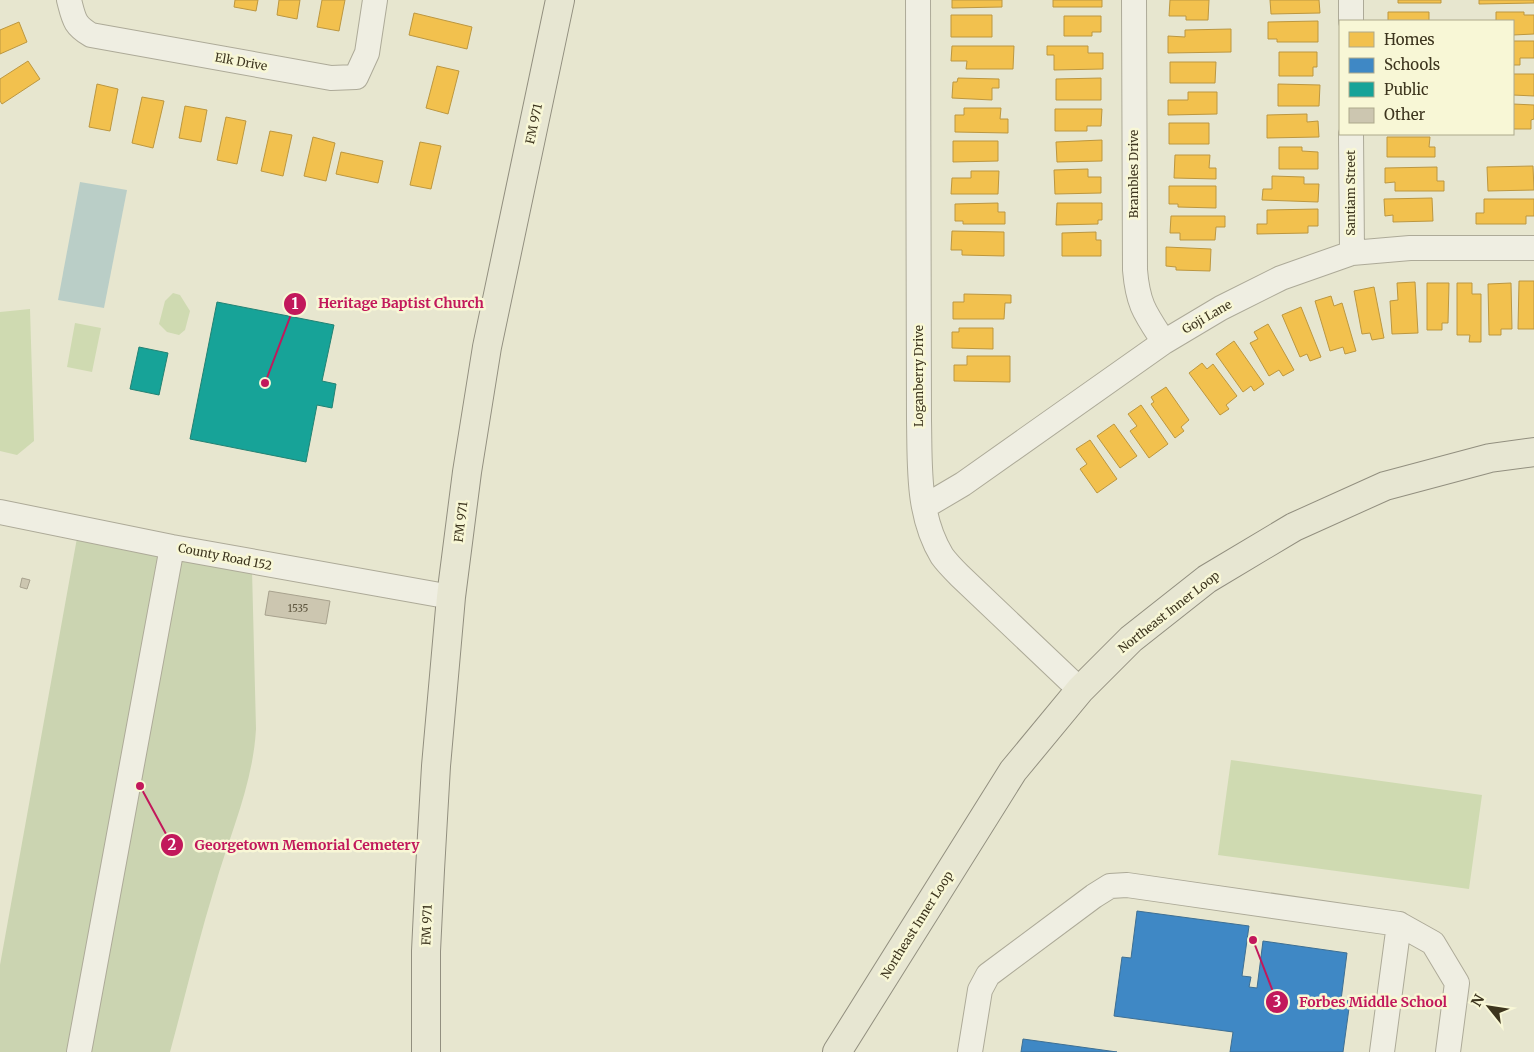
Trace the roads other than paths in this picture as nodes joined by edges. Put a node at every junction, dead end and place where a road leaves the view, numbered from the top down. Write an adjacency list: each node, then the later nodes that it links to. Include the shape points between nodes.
1 (69, 0): 2 (street, Elk Drive, via 80,29 91,36 331,78 356,77 367,53)
2 (375, 0)
3 (560, 0): 16 (main road, FM 971 / FM 971, via 487,347)
4 (918, 0): 13 (street, Loganberry Drive, via 919,420)
5 (1134, 0): 11 (street, Brambles Drive, via 1135,270 1142,307)
6 (1351, 0): 7 (street)
7 (1351, 20)
8 (1351, 135): 10 (street, Santiam Street)
9 (1534, 248): 10 (street, Goji Lane, via 1410,248)
10 (1352, 253): 11 (street, Goji Lane, via 1281,278)
11 (1164, 342): 13 (street, Goji Lane, via 963,484)
12 (1534, 452): 17 (main road, Northeast Inner Loop, via 1490,458 1385,486 1294,526 1207,579 1131,639)
13 (924, 507): 17 (street, Loganberry Drive, via 932,536 943,558)
14 (0, 512): 15 (street, County Road 152)
15 (172, 547): 16 (street, County Road 152); 19 (street)
16 (451, 597): 20 (main road, FM 971 / FM 971, via 430,870)
17 (1080, 690): 21 (main road, Northeast Inner Loop, via 1013,770)
18 (1399, 924): 22 (street, via 1127,885 1110,886 988,975 980,990); 23 (street); 24 (street, via 1432,942 1457,983)
19 (79, 1052)
20 (426, 1052)
21 (837, 1052)
22 (970, 1052)
23 (1382, 1052)
24 (1448, 1052)

